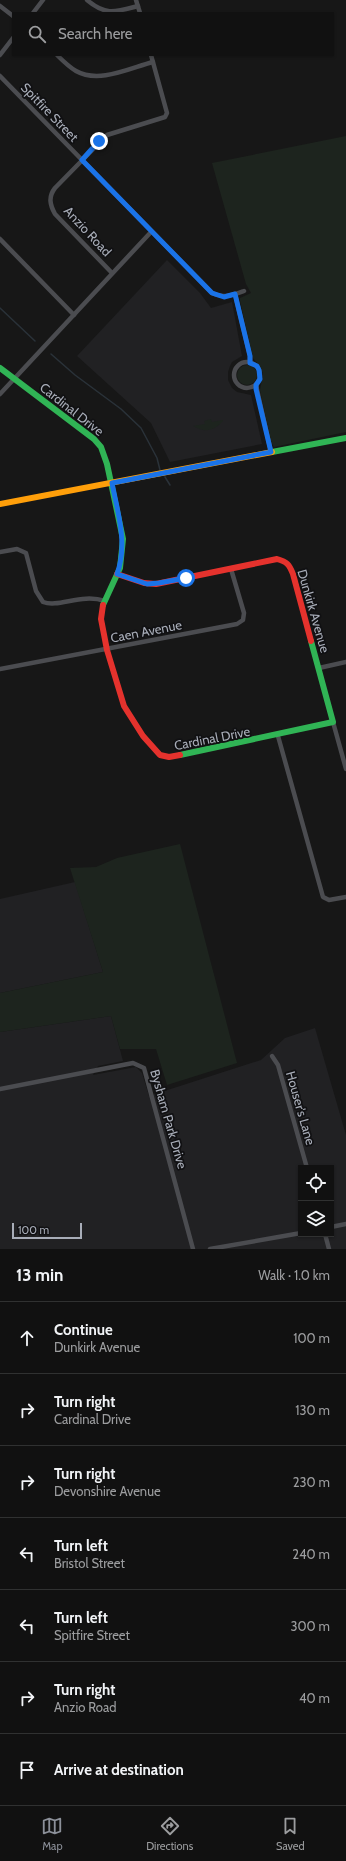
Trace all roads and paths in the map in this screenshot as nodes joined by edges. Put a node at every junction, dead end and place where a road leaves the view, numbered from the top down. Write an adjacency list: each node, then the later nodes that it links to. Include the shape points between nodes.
1 (43, 0): 6 (street)
2 (87, 0): 5 (street, via 107,12)
3 (136, 0): 5 (street)
4 (0, 6): 8 (street)
5 (138, 6): 7 (street)
6 (33, 12)
7 (140, 12)
8 (12, 15)
9 (12, 39): 10 (street)
10 (0, 55)
11 (58, 56): 13 (street, via 75,71 93,76 102,76)
12 (151, 56): 13 (street, Anzio Road)
13 (153, 62): 15 (street, Anzio Road, via 167,113 165,117 110,133)
14 (0, 76): 15 (street, Spitfire Street)
15 (82, 160): 16 (street, Spitfire Street); 18 (street, Anzio Road, via 52,191 51,205 56,214)
16 (151, 232): 18 (street); 20 (street, Spitfire Street, via 212,293 224,297)
17 (0, 239): 21 (street)
18 (112, 273): 21 (street)
19 (244, 291): 20 (street, Spitfire Street)
20 (235, 294): 22 (street)
21 (74, 315): 24 (street)
22 (250, 363): 25 (street, via 259,370 260,379); 25 (street, via 238,366 235,379 244,388)
23 (0, 368): 24 (street, Cardinal Drive)
24 (14, 379): 26 (street); 29 (street, Cardinal Drive, via 97,441 104,452)
25 (256, 385): 28 (street)
26 (0, 394)
27 (346, 438): 28 (street)
28 (271, 452): 29 (street)
29 (112, 483): 30 (street); 33 (street, Cardinal Drive, via 123,539)
30 (0, 504)
31 (0, 552): 34 (street, via 17,549 26,553 36,591 43,602 89,598)
32 (231, 569): 33 (street, Dunkirk Avenue, via 153,584); 35 (street, Caen Avenue, via 244,613 240,623); 38 (street, Dunkirk Avenue, via 277,560 289,564)
33 (117, 574): 34 (street, Cardinal Drive)
34 (105, 601): 35 (street, Cardinal Drive, via 101,619)
35 (107, 650): 37 (street, Caen Avenue); 40 (street, Cardinal Drive, via 124,706 143,736 160,755 169,758)
36 (346, 662): 38 (street, Dunkirk Avenue)
37 (0, 668)
38 (319, 668): 39 (street)
39 (334, 722): 40 (street, Cardinal Drive); 41 (street)
40 (278, 736): 42 (street, via 323,897 329,900)
41 (346, 769)
42 (346, 897)
43 (272, 1056): 45 (street, Houser's Lane, via 278,1065)
44 (0, 1089): 50 (street, Bysham Park Drive, via 133,1063 144,1068)
45 (306, 1165)
46 (346, 1224): 47 (street)
47 (334, 1226)
48 (298, 1233): 51 (street)
49 (326, 1237): 52 (street)
50 (193, 1249)
51 (210, 1249)
52 (329, 1249)

